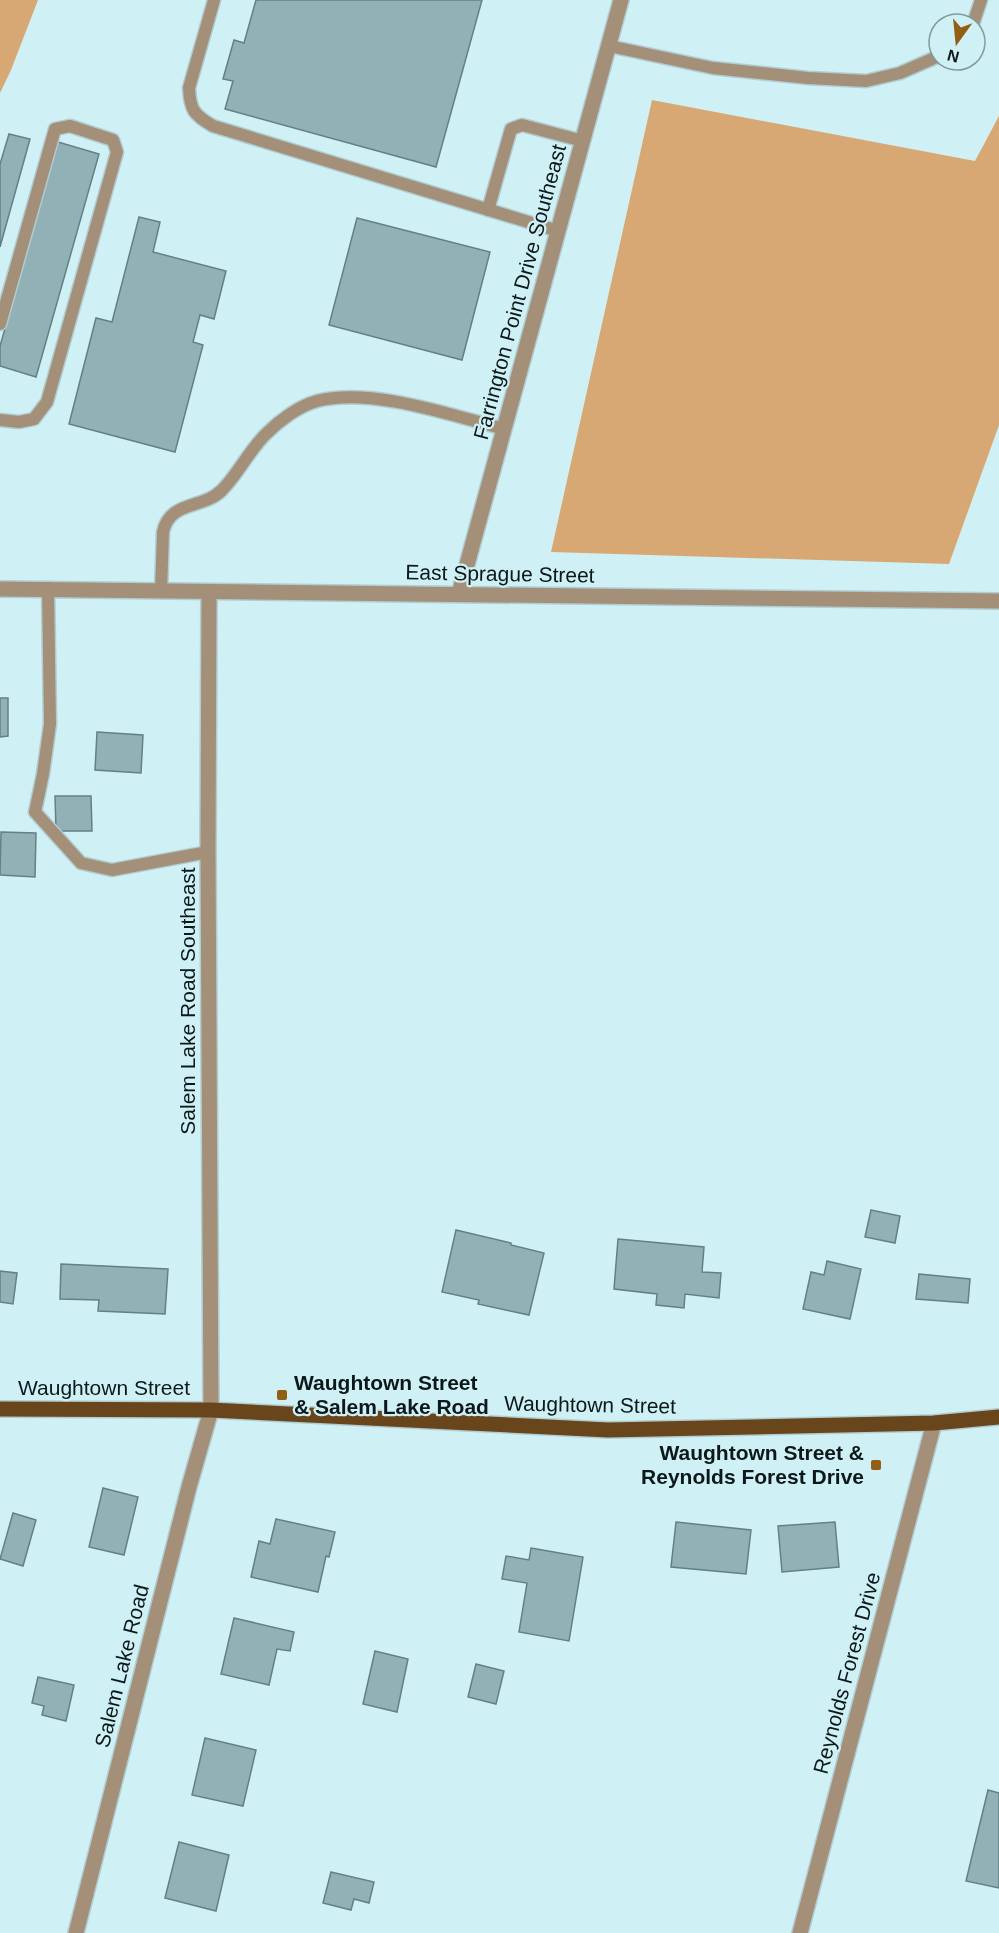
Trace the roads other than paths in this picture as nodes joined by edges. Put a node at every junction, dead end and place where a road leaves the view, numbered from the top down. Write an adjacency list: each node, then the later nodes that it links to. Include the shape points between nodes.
1 (214, 0): 6 (lane, via 189,88 189,102 196,116 213,126)
2 (621, 0): 3 (street, Farrington Point Drive Southeast)
3 (609, 46): 4 (lane, via 713,68 866,81); 5 (street, Farrington Point Drive Southeast)
4 (927, 61)
5 (583, 141): 6 (lane, via 522,125 511,129); 7 (street, Farrington Point Drive Southeast)
6 (488, 210): 7 (lane)
7 (558, 231): 10 (street, Farrington Point Drive Southeast)
8 (0, 324): 9 (lane, via 55,129 70,126 113,140 117,153 47,402 34,419)
9 (0, 420)
10 (504, 429): 13 (lane, via 355,396 299,409 267,432 213,498 171,515 165,523); 15 (street, Farrington Point Drive Southeast)
11 (48, 588): 12 (street, East Sprague Street); 13 (street, East Sprague Street); 17 (lane, via 50,724 35,812 81,864 112,870)
12 (0, 589)
13 (161, 592): 14 (street, East Sprague Street)
14 (209, 592): 15 (street, East Sprague Street); 17 (street, Salem Lake Road Southeast)
15 (459, 594): 16 (street, East Sprague Street)
16 (999, 601)
17 (208, 852): 19 (street, Salem Lake Road Southeast)
18 (0, 1409): 19 (main road, Waughtown Street)
19 (211, 1410): 21 (main road, Waughtown Street, via 608,1430); 22 (street, Salem Lake Road)
20 (999, 1417): 21 (main road, Waughtown Street)
21 (934, 1423): 23 (street, Reynolds Forest Drive)
22 (76, 1933)
23 (800, 1933)

